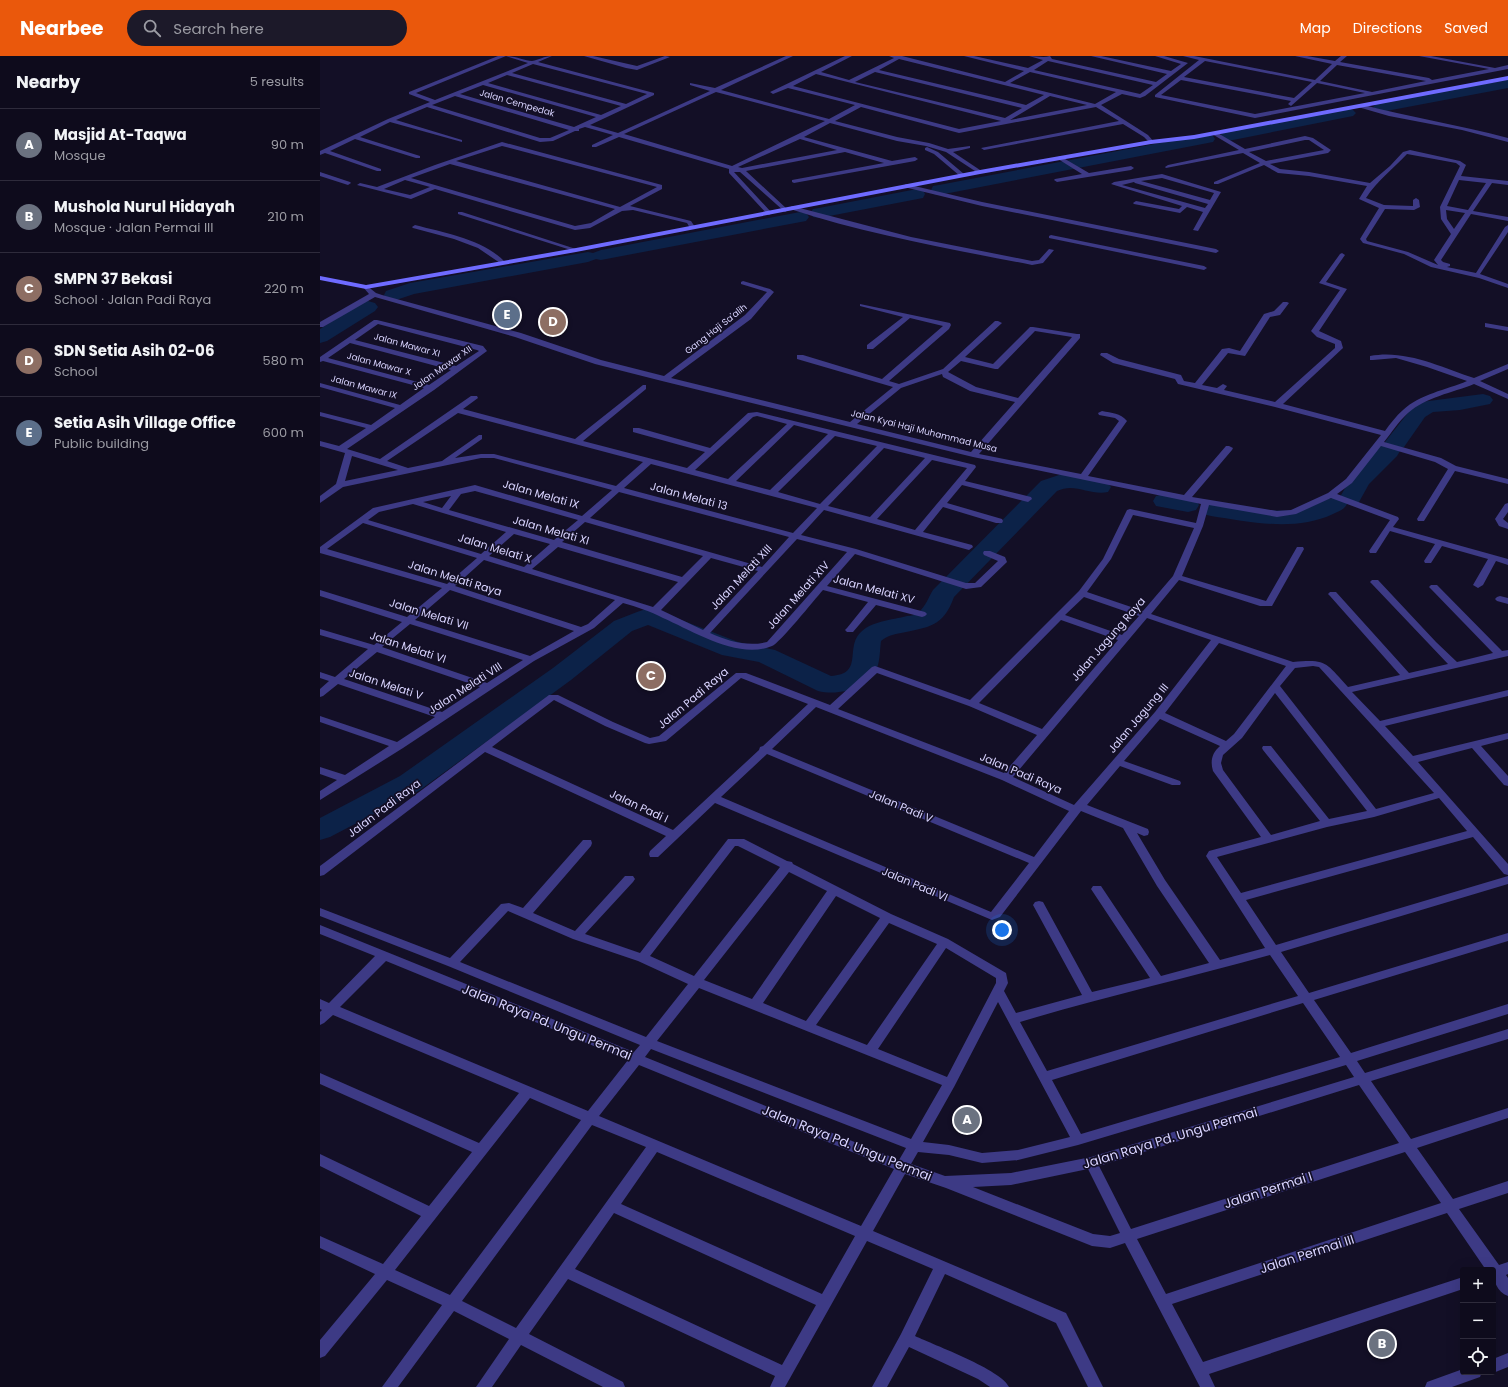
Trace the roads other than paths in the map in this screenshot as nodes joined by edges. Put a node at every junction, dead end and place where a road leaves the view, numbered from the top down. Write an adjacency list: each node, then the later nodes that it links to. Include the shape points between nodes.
1 (503, 56): 49 (street, via 411,93)
2 (509, 56): 23 (street)
3 (549, 56): 23 (street)
4 (587, 56): 5 (street, via 638,68)
5 (666, 56)
6 (790, 56): 42 (street)
7 (849, 56): 20 (street)
8 (892, 56): 18 (street)
9 (967, 56): 27 (street)
10 (1032, 56): 21 (street)
11 (1054, 56): 21 (street)
12 (1094, 56): 31 (street)
13 (1158, 56): 31 (street, via 1184,62)
14 (1186, 56): 22 (street)
15 (1298, 56): 24 (street)
16 (1344, 56): 24 (street)
17 (1422, 56): 28 (street)
18 (900, 57): 26 (street); 39 (street)
19 (835, 58): 20 (street)
20 (842, 59): 29 (street)
21 (1047, 59): 27 (street); 40 (street)
22 (1203, 60): 32 (street); 34 (street)
23 (532, 63): 30 (street); 53 (street, via 652,94)
24 (1336, 63): 34 (street); 35 (street)
25 (1508, 68): 28 (street)
26 (874, 70): 36 (street); 55 (street)
27 (1028, 70): 39 (street); 44 (street)
28 (1498, 70): 35 (street)
29 (816, 72): 36 (street); 41 (street)
30 (507, 73): 37 (street); 53 (street)
31 (1170, 73): 40 (street)
32 (1179, 78): 48 (street); 56 (street, via 1157,96 1251,116)
33 (1508, 78): 54 (street)
34 (1315, 81): 45 (street); 48 (street)
35 (1435, 81): 45 (street)
36 (850, 82): 59 (street)
37 (482, 83): 46 (street); 57 (street)
38 (692, 84): 42 (street)
39 (1005, 84): 47 (street)
40 (1156, 84): 44 (street, via 1142,95)
41 (788, 86): 43 (street); 51 (street)
42 (716, 91): 60 (street); 67 (street)
43 (773, 92)
44 (1121, 92): 52 (street)
45 (1374, 93): 56 (street)
46 (454, 94): 49 (street); 64 (street, Jalan Cempedak)
47 (1049, 94): 52 (street); 55 (street)
48 (1295, 100): 56 (street)
49 (434, 102): 50 (street)
50 (425, 105): 58 (street); 64 (street, via 540,140 551,140)
51 (860, 105): 60 (street); 62 (street, via 957,130)
52 (1097, 105): 61 (street); 62 (street)
53 (627, 106): 57 (street)
54 (1362, 106): 66 (street); 73 (street)
55 (1027, 107): 59 (street)
56 (1284, 110)
57 (601, 117): 63 (street)
58 (390, 120): 70 (street); 74 (street)
59 (1005, 120): 62 (street)
60 (830, 121): 69 (street); 72 (street)
61 (1124, 122): 75 (street); 78 (street)
62 (998, 124)
63 (584, 125): 64 (street); 67 (street)
64 (575, 129): 65 (street, Jalan Cempedak)
65 (588, 133)
66 (1215, 133): 75 (street); 80 (street)
67 (617, 134): 71 (street); 93 (street)
68 (601, 137): 71 (street)
69 (799, 137): 79 (street); 93 (street)
70 (355, 138): 82 (street); 83 (street)
71 (608, 139): 76 (street)
72 (897, 139): 81 (street, via 927,144); 98 (street, via 936,153)
73 (1508, 140)
74 (460, 141)
75 (1151, 142): 85 (street)
76 (594, 146)
77 (968, 147): 81 (street)
78 (984, 148)
79 (845, 150): 88 (street); 94 (street)
80 (1244, 150): 89 (street); 89 (street, via 1305,138 1311,139 1328,151); 90 (street)
81 (948, 151): 95 (street)
82 (323, 152): 92 (street)
83 (418, 157)
84 (461, 158): 87 (street); 102 (street); 123 (street, via 507,144 660,186)
85 (1060, 158): 95 (street); 99 (street)
86 (915, 159): 88 (street)
87 (451, 162): 100 (street); 111 (street)
88 (893, 163): 106 (street)
89 (1265, 163): 109 (street); 113 (street, via 1281,172 1310,174)
90 (1168, 167)
91 (1131, 168): 96 (street)
92 (379, 170)
93 (732, 170): 94 (street); 118 (street)
94 (741, 170): 115 (street)
95 (980, 172): 98 (street)
96 (1100, 173): 99 (street); 108 (street)
97 (320, 174): 107 (street)
98 (962, 175): 114 (street)
99 (1088, 175): 103 (street)
100 (406, 178): 116 (street); 117 (street)
101 (1457, 178): 105 (street); 113 (street, via 1464,165 1461,163 1407,152); 125 (street)
102 (540, 180): 111 (street); 123 (street)
103 (1058, 180)
104 (1133, 181): 108 (street); 121 (street); 121 (street, via 1162,176 1218,192)
105 (1490, 181): 110 (street); 130 (street)
106 (794, 182)
107 (348, 183)
108 (1119, 183): 122 (street, via 1114,184)
109 (1216, 183)
110 (1508, 183)
111 (532, 184): 127 (street)
112 (360, 185): 117 (street)
113 (1371, 185): 124 (street, via 1363,200)
114 (906, 186): 126 (street); 134 (street)
115 (759, 187): 118 (street); 128 (street)
116 (433, 188): 117 (street, via 411,197); 127 (street, via 575,228 589,226)
117 (378, 189)
118 (746, 189): 132 (street)
119 (1416, 200): 124 (street, via 1417,207 1414,208)
120 (1136, 203): 122 (street, via 1180,211)
121 (1212, 203): 129 (street)
122 (1186, 205): 129 (street)
123 (631, 207): 127 (street); 136 (street, via 689,222)
124 (1383, 207): 150 (street, via 1363,239 1365,242 1406,253 1433,266 1481,276)
125 (1443, 207): 130 (street); 139 (street, via 1444,220)
126 (792, 208): 128 (street); 141 (street, via 911,239 1032,263 1041,262)
127 (620, 209)
128 (785, 210): 132 (street)
129 (1207, 211): 138 (street)
130 (1470, 212): 133 (street); 139 (street)
131 (460, 213): 140 (street)
132 (769, 213): 136 (street)
133 (1508, 219)
134 (1068, 221): 142 (street); 145 (street, via 1051,237)
135 (415, 227): 144 (street, via 480,247)
136 (692, 227): 140 (street)
137 (1508, 227): 146 (street)
138 (1196, 230)
139 (1454, 234): 146 (street, via 1437,261 1444,265)
140 (576, 250): 144 (street)
141 (1051, 250)
142 (1216, 251)
143 (1342, 255): 181 (street, via 1322,283 1344,289 1315,331 1320,336 1338,343 1339,348)
144 (502, 262): 151 (street)
145 (1204, 268)
146 (1479, 272): 148 (street)
147 (320, 278): 151 (street)
148 (1508, 282)
149 (743, 283): 170 (street, Gang Haji Sa'alih, via 771,292 748,317)
150 (1508, 286)
151 (366, 287): 152 (street)
152 (377, 295): 157 (street); 170 (street, Jalan Kyai Haji Muhammad Musa, via 518,335 598,362)
153 (1284, 303): 175 (street, via 1277,313 1267,316 1242,354 1225,351)
154 (862, 305): 155 (street)
155 (909, 316): 161 (street); 171 (street, via 947,326)
156 (998, 323): 164 (street)
157 (320, 325)
158 (1488, 325): 159 (street)
159 (1508, 329)
160 (350, 341): 166 (street); 168 (street, Jalan Mawar XI); 168 (street, Jalan Mawar XII, via 378,322 480,348 483,351)
161 (870, 347)
162 (1104, 355): 175 (street, via 1116,361 1178,377 1181,382)
163 (800, 357): 171 (street)
164 (959, 358): 169 (street); 180 (street, via 995,367 1034,328 1077,336)
165 (1373, 358): 172 (street, via 1402,357)
166 (321, 360): 177 (street, Jalan Mawar X)
167 (1507, 368): 172 (street, Jalan Kyai Haji Muhammad Musa)
168 (458, 369): 177 (street, Jalan Mawar XII)
169 (944, 371): 174 (street); 180 (street, via 946,375 973,389)
170 (665, 379): 187 (street, Jalan Kyai Haji Muhammad Musa)
171 (884, 381): 174 (street)
172 (1474, 381): 178 (street); 191 (street, Jalan Kyai Haji Muhammad Musa, via 1417,402 1407,409)
173 (320, 385): 182 (street, Jalan Mawar IX)
174 (900, 386): 187 (street)
175 (1196, 386): 181 (street, via 1221,389)
176 (643, 387): 193 (street)
177 (431, 388): 182 (street, Jalan Mawar XII)
178 (1508, 397)
179 (474, 398): 183 (street)
180 (1019, 401): 200 (street)
181 (1277, 404): 191 (street)
182 (402, 408): 188 (street, Jalan Mawar XII)
183 (457, 410): 193 (street); 203 (street)
184 (1102, 413): 208 (street, via 1118,416 1124,421)
185 (320, 414): 188 (street)
186 (792, 422): 190 (street); 199 (street, via 759,414 751,415); 209 (street)
187 (852, 424): 200 (street, Jalan Kyai Haji Muhammad Musa)
188 (373, 428): 198 (street, Jalan Mawar XII)
189 (636, 430): 199 (street)
190 (833, 433): 196 (street); 215 (street)
191 (1386, 434): 195 (street, Jalan Kyai Haji Muhammad Musa)
192 (479, 437): 204 (street)
193 (577, 442): 202 (street)
194 (320, 443): 198 (street)
195 (1379, 443): 205 (street, via 1438,460); 216 (street, Jalan Kyai Haji Muhammad Musa, via 1349,481)
196 (882, 445): 201 (street); 224 (street, Jalan Melati XIII)
197 (1229, 448): 217 (street)
198 (345, 451): 203 (street); 212 (street)
199 (710, 451): 207 (street)
200 (973, 455): 208 (street, Jalan Kyai Haji Muhammad Musa)
201 (930, 457): 210 (street, via 972,467); 229 (street)
202 (649, 461): 207 (street); 213 (street)
203 (381, 462): 206 (street)
204 (443, 463): 206 (street, Jalan Melati 13); 213 (street, Jalan Melati 13, via 494,456)
205 (1453, 468): 211 (street); 227 (street)
206 (408, 470): 212 (street, Jalan Melati 13)
207 (688, 472): 209 (street)
208 (1083, 477): 217 (street, Jalan Kyai Haji Muhammad Musa)
209 (730, 482): 215 (street)
210 (960, 482): 218 (street); 222 (street)
211 (1508, 482)
212 (340, 485): 219 (street)
213 (618, 489): 226 (street); 236 (street, Jalan Melati 13)
214 (459, 491): 220 (street, Jalan Melati IX); 225 (street); 226 (street, Jalan Melati IX, via 478,488)
215 (772, 493): 224 (street)
216 (1331, 495): 221 (street, Jalan Kyai Haji Muhammad Musa, via 1286,514); 233 (street, via 1395,519)
217 (1186, 498): 221 (street, Jalan Kyai Haji Muhammad Musa)
218 (1028, 499)
219 (320, 500)
220 (412, 502): 225 (street, Jalan Melati XI); 228 (street, Jalan Melati IX, via 376,510)
221 (1206, 502): 231 (street, Jalan Jagung Raya)
222 (942, 504): 230 (street); 235 (street)
223 (1508, 506): 232 (street, via 1499,519 1502,524)
224 (822, 507): 229 (street); 236 (street, Jalan Melati XIII)
225 (444, 511): 234 (street, Jalan Melati XI)
226 (584, 519): 237 (street); 245 (street, Jalan Melati IX)
227 (1421, 519)
228 (361, 520): 241 (street, Jalan Melati IX); 246 (street, Jalan Melati X)
229 (871, 521): 235 (street)
230 (999, 521)
231 (1199, 526): 252 (street, Jalan Jagung Raya); 260 (street, via 1130,512 1107,559)
232 (1508, 526)
233 (1388, 528): 238 (street); 243 (street)
234 (512, 531): 237 (street, Jalan Melati XI); 246 (street)
235 (917, 533): 239 (street)
236 (795, 536): 242 (street, Jalan Melati 13); 251 (street, Jalan Melati XIII)
237 (555, 544): 250 (street); 253 (street, Jalan Melati XI)
238 (1439, 544): 247 (street); 248 (street)
239 (969, 548)
240 (1300, 549): 252 (street, via 1269,604)
241 (321, 550): 256 (street, Jalan Melati Raya)
242 (853, 551): 244 (street, Jalan Melati 13, via 966,586 978,585 1002,562 1002,559); 257 (street, Jalan Melati XIV)
243 (1373, 551)
244 (988, 553)
245 (710, 554): 251 (street, Jalan Melati IX); 253 (street)
246 (483, 557): 250 (street, Jalan Melati X); 256 (street)
247 (1493, 558): 249 (street); 255 (street)
248 (1428, 561)
249 (1508, 562)
250 (526, 570): 262 (street, Jalan Melati X)
251 (764, 570): 272 (street, Jalan Melati XIII)
252 (1177, 577): 266 (street, Jalan Jagung Raya)
253 (685, 581): 264 (street)
254 (1375, 582): 279 (street)
255 (1478, 585)
256 (449, 587): 268 (street); 270 (street, Jalan Melati Raya)
257 (821, 587): 263 (street, Jalan Melati XV); 272 (street, Jalan Melati XIV, via 766,646 750,646)
258 (1434, 587): 276 (street)
259 (320, 593): 268 (street, Jalan Melati VII)
260 (1082, 593): 266 (street); 267 (street)
261 (1333, 594): 281 (street)
262 (622, 599): 264 (street, Jalan Melati XIV); 270 (street, Jalan Melati VIII)
263 (874, 601): 265 (street, Jalan Melati XV); 269 (street)
264 (655, 610): 272 (street, Jalan Melati XIV)
265 (922, 614)
266 (1146, 615): 273 (street, Jalan Jagung Raya); 274 (street)
267 (1059, 616): 273 (street); 289 (street)
268 (410, 620): 275 (street); 277 (street, Jalan Melati VII)
269 (850, 630)
270 (583, 631): 277 (street, Jalan Melati VIII)
271 (320, 632): 275 (street, Jalan Melati VI)
272 (704, 634)
273 (1124, 639): 295 (street, Jalan Jagung Raya)
274 (1216, 640): 278 (street); 291 (street, Jalan Jagung III)
275 (376, 648): 282 (street); 284 (street, Jalan Melati VI)
276 (1504, 654): 279 (street)
277 (531, 659): 284 (street, Jalan Melati VIII)
278 (1292, 665): 283 (street); 285 (street, via 1322,665)
279 (1455, 665): 281 (street)
280 (320, 675): 282 (street, Jalan Melati V)
281 (1408, 677): 285 (street)
282 (336, 680): 287 (street); 292 (street, Jalan Melati V)
283 (1274, 686): 297 (street, via 1238,736); 314 (street)
284 (489, 687): 292 (street, Jalan Melati VIII)
285 (1346, 690): 294 (street)
286 (1508, 693): 294 (street)
287 (320, 694)
288 (814, 704): 290 (street, Jalan Padi Raya); 300 (street, Jalan Padi Raya, via 739,675 662,739 649,741 552,697); 302 (street, Jalan Padi I)
289 (972, 704): 290 (street, via 877,669); 295 (street)
290 (831, 710): 306 (street, Jalan Padi Raya)
291 (1159, 714): 297 (street); 304 (street, Jalan Jagung III)
292 (444, 716): 299 (street, Jalan Melati VIII)
293 (320, 719): 299 (street)
294 (1376, 725): 303 (street)
295 (1042, 733): 306 (street, Jalan Jagung Raya)
296 (1508, 736): 298 (street)
297 (1228, 745): 320 (street, via 1216,758 1218,771)
298 (1474, 745): 303 (street); 309 (street)
299 (400, 746): 307 (street, Jalan Melati VIII)
300 (485, 748): 319 (street, Jalan Padi I); 326 (street, Jalan Padi Raya)
301 (1267, 748): 315 (street)
302 (764, 749): 312 (street, Jalan Padi I); 323 (street, Jalan Padi V)
303 (1412, 760): 310 (street)
304 (1118, 762): 308 (street); 313 (street, Jalan Jagung III)
305 (320, 770): 307 (street)
306 (1006, 778): 313 (street, Jalan Padi Raya)
307 (346, 779): 311 (street, Jalan Melati VIII)
308 (1176, 783)
309 (1508, 783)
310 (1441, 794): 314 (street); 318 (street)
311 (320, 796)
312 (714, 798): 319 (street, Jalan Padi I); 323 (street, Jalan Padi VI, via 988,916 996,914)
313 (1078, 808): 316 (street, Jalan Padi Raya); 323 (street, Jalan Padi VI)
314 (1374, 812): 315 (street)
315 (1327, 823): 320 (street)
316 (1127, 825): 317 (street, Jalan Padi Raya); 344 (street, via 1161,882)
317 (1144, 832)
318 (1475, 833): 325 (street); 331 (street)
319 (674, 835): 322 (street)
320 (1269, 840): 331 (street, via 1212,855)
321 (587, 843): 334 (street)
322 (654, 854)
323 (1037, 862)
324 (788, 865): 330 (street); 342 (street, via 740,842 732,842); 346 (street)
325 (1508, 871)
326 (320, 872)
327 (629, 879): 337 (street)
328 (1508, 880): 340 (street)
329 (1097, 889): 345 (street)
330 (834, 890): 335 (street); 350 (street)
331 (1238, 898): 340 (street)
332 (1039, 905): 348 (street)
333 (320, 912): 343 (street, Jalan Raya Pd. Ungu Permai)
334 (525, 914): 337 (street); 343 (street, via 505,907)
335 (887, 917): 339 (street); 355 (street)
336 (320, 929): 341 (street, Jalan Raya Pd. Ungu Permai)
337 (577, 936): 342 (street)
338 (1508, 937): 349 (street)
339 (944, 942): 347 (street, via 1002,976); 358 (street)
340 (1273, 950): 344 (street); 349 (street)
341 (384, 955): 351 (street); 359 (street, Jalan Raya Pd. Ungu Permai)
342 (642, 958): 346 (street)
343 (452, 963): 357 (street, Jalan Raya Pd. Ungu Permai)
344 (1217, 965): 345 (street)
345 (1158, 980): 348 (street)
346 (696, 982): 350 (street); 357 (street)
347 (998, 991): 353 (street); 364 (street)
348 (1089, 997): 353 (street)
349 (1305, 997): 360 (street); 361 (street)
350 (755, 1005): 355 (street)
351 (325, 1006): 354 (street); 365 (street)
352 (1508, 1009): 360 (street, Jalan Raya Pd. Ungu Permai)
353 (1013, 1019): 361 (street)
354 (320, 1020)
355 (808, 1026): 358 (street)
356 (1508, 1034): 363 (street, Jalan Raya Pd. Ungu Permai)
357 (648, 1043): 359 (street); 371 (street, Jalan Raya Pd. Ungu Permai)
358 (870, 1051): 364 (street)
359 (637, 1058): 367 (street); 375 (street, Jalan Raya Pd. Ungu Permai)
360 (1350, 1059): 363 (street); 368 (street, Jalan Raya Pd. Ungu Permai)
361 (1044, 1077): 368 (street)
362 (320, 1078): 372 (street)
363 (1362, 1079): 370 (street); 374 (street, Jalan Raya Pd. Ungu Permai)
364 (950, 1084): 371 (street)
365 (528, 1091): 367 (street); 372 (street)
366 (1508, 1114): 370 (street, Jalan Permai I)
367 (590, 1118): 369 (street); 392 (street)
368 (1078, 1140): 371 (street, Jalan Raya Pd. Ungu Permai, via 1018,1155 982,1158 949,1150)
369 (655, 1145): 378 (street); 381 (street)
370 (1408, 1145): 379 (street); 382 (street, Jalan Permai I)
371 (914, 1146): 375 (street)
372 (481, 1150): 380 (street)
373 (320, 1160): 380 (street)
374 (1091, 1163): 376 (street, Jalan Raya Pd. Ungu Permai, via 1011,1179); 382 (street)
375 (902, 1167): 376 (street, Jalan Raya Pd. Ungu Permai); 381 (street)
376 (945, 1182): 382 (street, Jalan Permai I, via 1092,1240 1110,1242)
377 (1508, 1187): 379 (street, Jalan Permai III)
378 (612, 1206): 385 (street); 390 (street)
379 (1451, 1207): 386 (street); 391 (street, Jalan Permai III)
380 (431, 1214): 387 (street)
381 (864, 1233): 384 (street); 390 (street)
382 (1128, 1236): 391 (street)
383 (320, 1242): 387 (street)
384 (941, 1267): 394 (street); 407 (street, via 1061,1318)
385 (566, 1271): 393 (street); 399 (street)
386 (1499, 1271): 389 (street)
387 (385, 1272): 392 (street); 395 (street)
388 (1460, 1284): 398 (street)
389 (1508, 1290)
390 (825, 1302): 399 (street)
391 (1163, 1302): 398 (street)
392 (453, 1303): 393 (street); 401 (street)
393 (519, 1336): 402 (street); 403 (street)
394 (906, 1339): 405 (street); 406 (street, via 983,1374)
395 (322, 1344)
396 (1508, 1360): 397 (street)
397 (1496, 1365)
398 (1200, 1370): 408 (street)
399 (784, 1373): 404 (street)
400 (1466, 1375): 409 (street)
401 (389, 1387)
402 (483, 1387)
403 (618, 1387)
404 (776, 1387)
405 (879, 1387)
406 (1002, 1387)
407 (1096, 1387)
408 (1208, 1387)
409 (1432, 1387)

